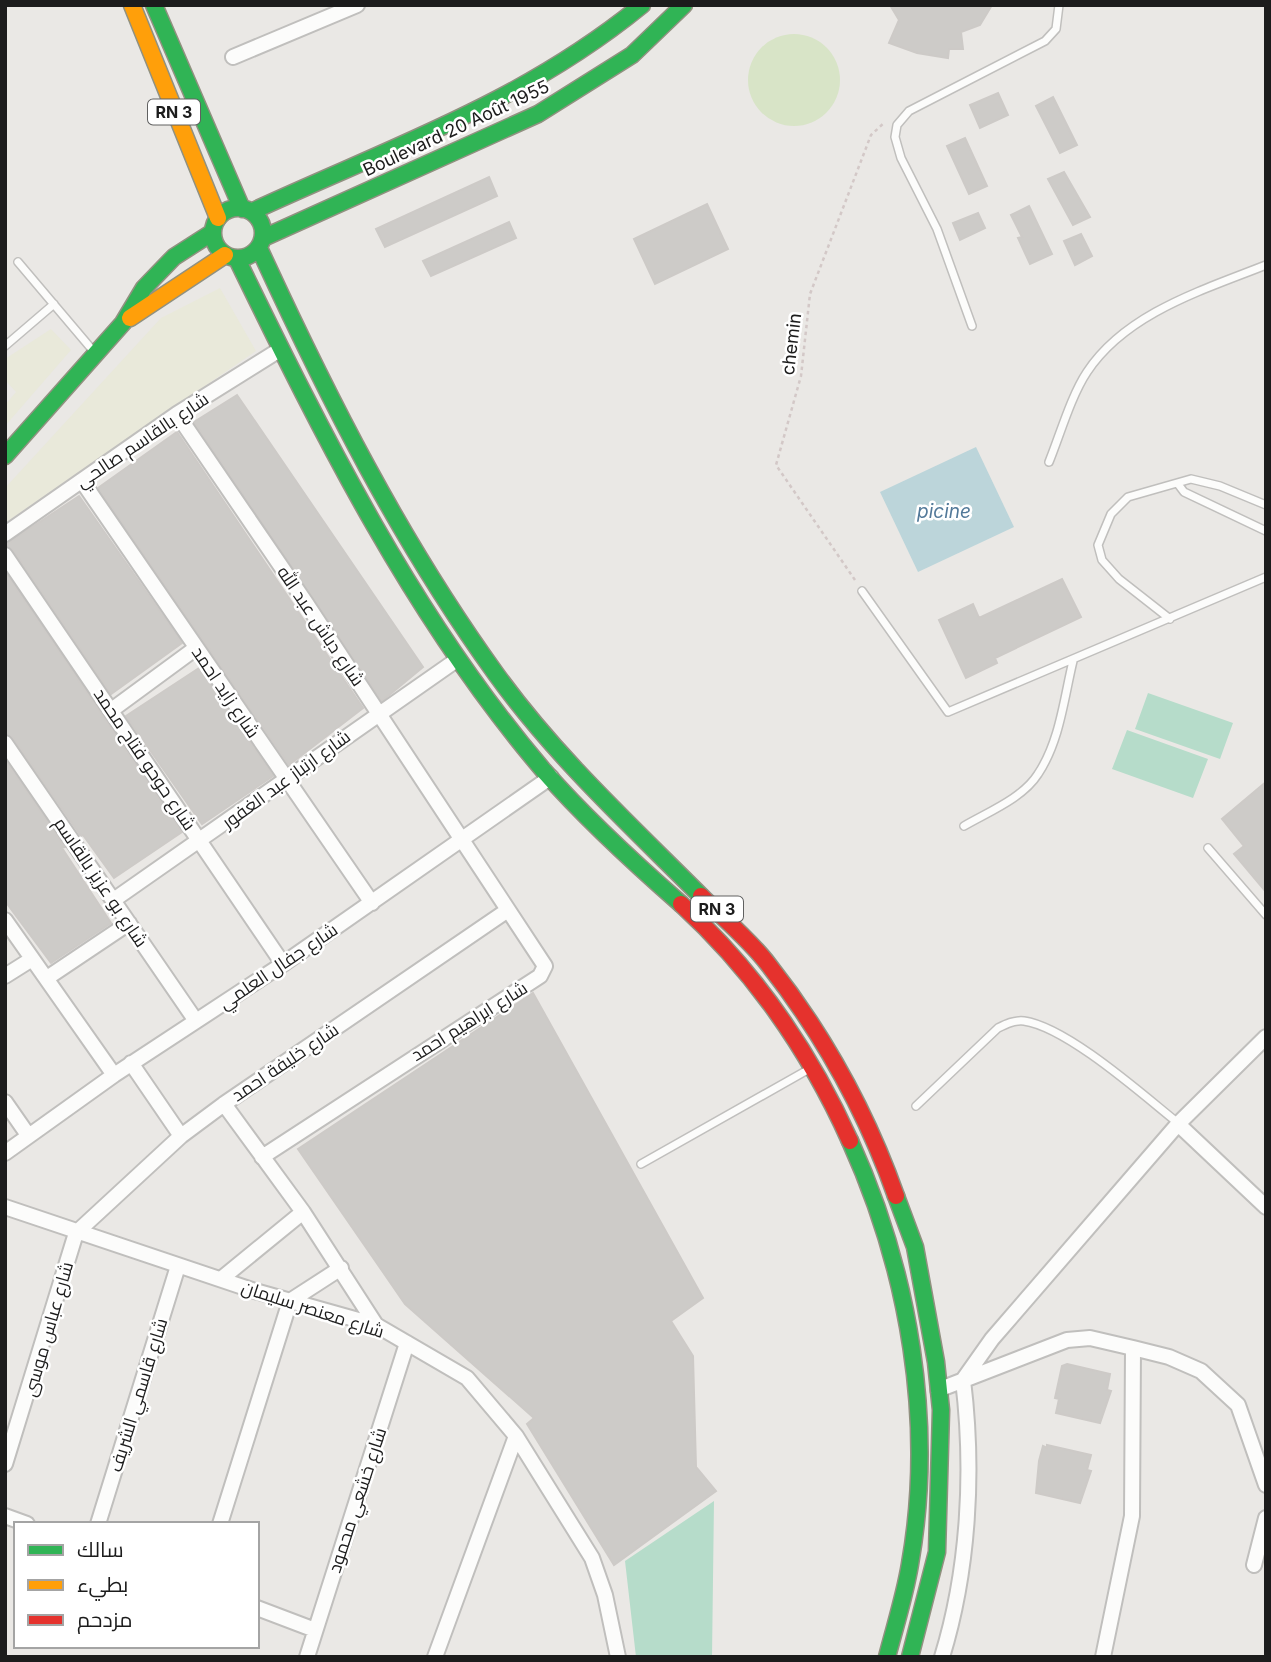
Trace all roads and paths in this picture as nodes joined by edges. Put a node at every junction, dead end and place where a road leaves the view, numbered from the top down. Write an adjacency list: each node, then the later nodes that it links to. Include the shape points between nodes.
1 (132, 5): 10 (main road, RN 3)
2 (155, 5): 9 (main road, RN 3)
3 (357, 5): 7 (street)
4 (642, 5): 9 (main road, Boulevard 20 Août 1955, via 575,59 530,85)
5 (684, 5): 11 (main road, Boulevard 20 Août 1955, via 632,55 538,114)
6 (1059, 5): 17 (lane, via 1056,29 1045,41 909,111 897,125 901,158 937,229)
7 (233, 57)
8 (889, 120): 31 (path, chemin, via 871,135 810,294 801,376 776,465)
9 (247, 210): 10 (main road, via 232,209); 11 (main road, via 263,227)
10 (216, 225): 12 (main road, via 217,247); 16 (main road, via 151,281)
11 (261, 243): 12 (main road, via 252,255); 81 (main road, RN 3, via 359,456 497,676 581,776 745,937 827,1045 873,1134 915,1247)
12 (231, 257): 16 (main road); 19 (main road, RN 3)
13 (18, 262): 15 (lane)
14 (1266, 265): 23 (lane, via 1156,312 1113,342 1086,373)
15 (54, 304): 18 (lane); 20 (lane)
16 (123, 323): 20 (main road)
17 (972, 326)
18 (5, 345)
19 (281, 349): 21 (street, شارع بالقاسم صالحي); 34 (main road, RN 3, via 374,530)
20 (96, 353): 22 (main road)
21 (177, 414): 24 (street, شارع بالقاسم صالحي); 37 (street, شارع دباش عبد الله)
22 (5, 456)
23 (1049, 462)
24 (82, 481): 28 (street, شارع بالقاسم صالحي); 33 (street, شارع زايد احمد)
25 (1178, 484): 26 (lane, via 1191,479 1206,482); 27 (lane, via 1184,492); 32 (lane, via 1128,496 1111,514 1098,545 1102,560 1119,579)
26 (1266, 505)
27 (1266, 531)
28 (5, 534)
29 (5, 555): 36 (street, شارع حوحو فتاح محمد)
30 (1266, 577): 32 (lane)
31 (862, 591): 35 (lane, via 948,712)
32 (1170, 619): 35 (lane)
33 (197, 648): 36 (street); 40 (street, شارع زايد احمد)
34 (458, 659): 37 (street, شارع ارتباز عبد الغفور); 39 (main road, RN 3)
35 (1073, 660): 41 (lane, via 1057,733 1038,775 1008,801)
36 (113, 709): 42 (street, شارع حوحو فتاح محمد)
37 (378, 712): 40 (street, شارع ارتباز عبد الغفور); 43 (street, شارع دباش عبد الله)
38 (5, 743): 45 (street, شارع بو عزيز بالقاسم)
39 (551, 777): 43 (street, شارع جفال العلمي); 58 (main road, RN 3, via 598,828 719,941)
40 (286, 781): 42 (street, شارع ارتباز عبد الغفور); 46 (street, شارع زايد احمد)
41 (964, 826)
42 (199, 840): 45 (street, شارع ارتباز عبد الغفور); 52 (street, شارع حوحو فتاح محمد)
43 (461, 840): 46 (street, شارع جفال العلمي); 47 (street, شارع ابراهيم احمد)
44 (1209, 848): 48 (lane)
45 (115, 899): 50 (street, شارع بو عزيز بالقاسم)
46 (372, 903): 52 (street, شارع جفال العلمي)
47 (508, 910): 61 (street, شارع خليفة احمد); 67 (street, شارع ابراهيم احمد, via 544,962 544,973)
48 (1266, 915)
49 (5, 920): 51 (street)
50 (129, 923): 54 (street); 55 (street, شارع بو عزيز بالقاسم)
51 (32, 958): 53 (street); 54 (street)
52 (283, 964): 55 (street, شارع جفال العلمي)
53 (5, 976)
54 (47, 978): 59 (street)
55 (196, 1021): 57 (street, شارع جفال العلمي)
56 (1266, 1037): 63 (street)
57 (131, 1063): 59 (street, شارع جفال العلمي); 65 (street)
58 (815, 1066): 68 (lane); 98 (main road, RN 3, via 865,1170 890,1241 915,1367 917,1499 903,1602)
59 (114, 1075): 64 (street, شارع جفال العلمي)
60 (5, 1102): 64 (street)
61 (223, 1104): 65 (street, شارع خليفة احمد); 67 (street)
62 (916, 1106): 63 (lane, via 998,1028 1024,1021 1055,1032)
63 (1178, 1124): 70 (street); 80 (street, via 992,1339)
64 (28, 1135): 66 (street, شارع جفال العلمي)
65 (181, 1136): 72 (street, شارع خليفة احمد)
66 (5, 1153)
67 (262, 1157): 71 (street)
68 (641, 1164)
69 (5, 1207): 72 (street, شارع معنصر سليمان)
70 (1266, 1207)
71 (303, 1212): 74 (street); 75 (street)
72 (76, 1233): 73 (street, شارع معنصر سليمان); 83 (street, شارع عباس موسى)
73 (178, 1266): 75 (street, شارع معنصر سليمان); 88 (street, شارع قاسمي الشريف)
74 (341, 1268): 76 (street); 77 (street)
75 (221, 1279): 76 (street, شارع معنصر سليمان)
76 (290, 1301): 77 (street, شارع معنصر سليمان); 89 (street)
77 (376, 1325): 78 (street, شارع معنصر سليمان)
78 (407, 1343): 82 (street, شارع معنصر سليمان, via 467,1378); 94 (street, شارع خشعي محمود)
79 (1133, 1348): 80 (street, via 1090,1338 1067,1340); 84 (street, via 1201,1371 1238,1405); 101 (street, via 1132,1516)
80 (963, 1380): 81 (street); 91 (street, via 969,1426)
81 (937, 1390): 90 (main road, RN 3, via 942,1439)
82 (516, 1436): 96 (street); 97 (street, شارع معنصر سليمان, via 592,1558)
83 (5, 1464)
84 (1266, 1485)
85 (5, 1516): 87 (street)
86 (1266, 1518): 92 (street)
87 (22, 1522)
88 (99, 1522)
89 (221, 1522)
90 (937, 1552): 91 (street); 99 (main road, RN 3)
91 (962, 1558): 100 (street)
92 (1254, 1565)
93 (259, 1609): 94 (street)
94 (315, 1630): 95 (street, شارع خشعي محمود)
95 (307, 1657)
96 (435, 1657)
97 (618, 1657)
98 (887, 1657)
99 (910, 1657)
100 (942, 1657)
101 (1103, 1657)

